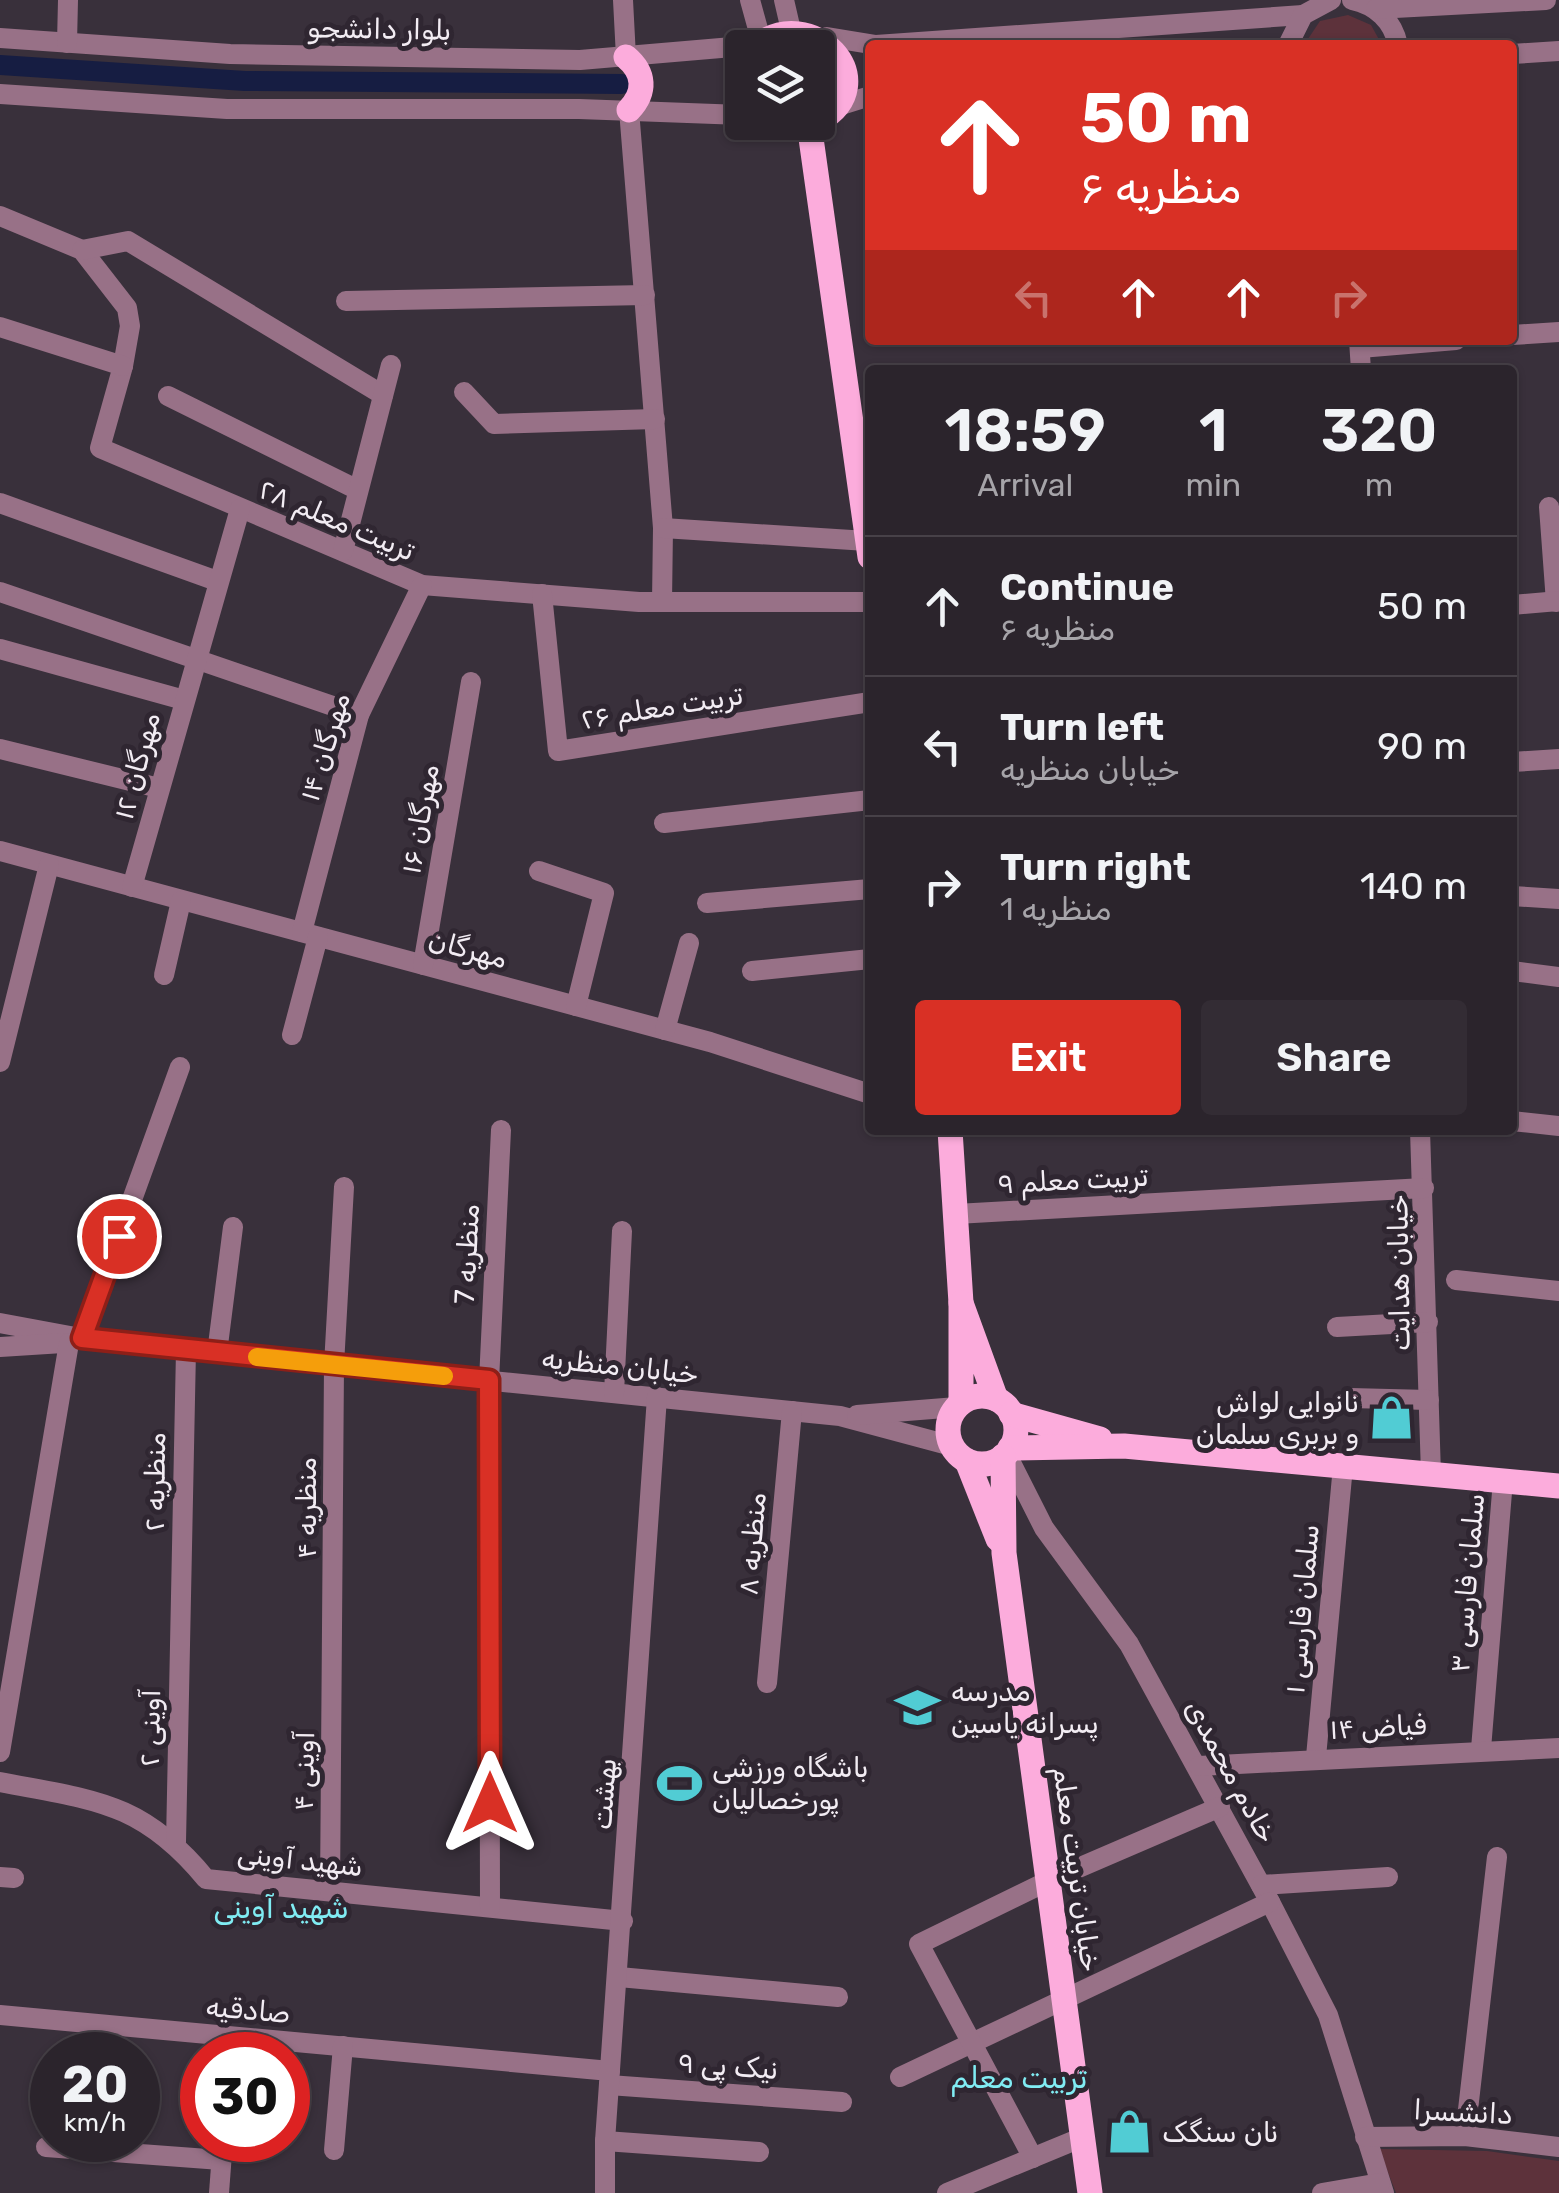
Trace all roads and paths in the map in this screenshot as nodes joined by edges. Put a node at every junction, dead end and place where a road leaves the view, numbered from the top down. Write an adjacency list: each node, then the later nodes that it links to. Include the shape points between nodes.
1 (68, 0): 19 (street)
2 (623, 0): 25 (street)
3 (750, 0): 11 (street)
4 (784, 0): 10 (street)
5 (1331, 0): 9 (street)
6 (1352, 0): 8 (street)
7 (1546, 0): 8 (street)
8 (1376, 9): 18 (street)
9 (1303, 15): 16 (street); 17 (street)
10 (790, 26): 12 (main road); 13 (main road)
11 (755, 30)
12 (783, 30)
13 (814, 30)
14 (0, 38): 19 (street, بلوار دانشجو)
15 (835, 38): 20 (street)
16 (947, 40)
17 (1290, 40)
18 (1396, 40)
19 (67, 43): 25 (street, بلوار دانشجو, via 249,54)
20 (865, 43)
21 (725, 47): 25 (street, بلوار دانشجو)
22 (835, 50): 28 (main road, via 844,63 843,94)
23 (1559, 51): 24 (street)
24 (1517, 54)
25 (626, 57): 29 (main road, via 642,89)
26 (0, 94): 29 (street, via 227,109)
27 (865, 98): 30 (street)
28 (835, 102)
29 (630, 110): 31 (street); 35 (street)
30 (835, 111)
31 (725, 114)
32 (821, 140): 48 (main road)
33 (0, 216): 34 (street)
34 (82, 250): 41 (street, تربیت معلم ۲۸, via 127,308); 43 (street, via 128,241)
35 (645, 295): 36 (street); 45 (street)
36 (346, 302)
37 (0, 327): 41 (street)
38 (1559, 332): 39 (street)
39 (1517, 335)
40 (391, 365): 43 (street)
41 (123, 366): 50 (street, تربیت معلم ۲۸, via 100,448)
42 (464, 392): 45 (street, via 494,424)
43 (383, 395): 46 (street)
44 (168, 396): 46 (street)
45 (655, 419): 51 (street)
46 (358, 490): 53 (street)
47 (0, 502): 54 (street)
48 (865, 503)
49 (1549, 507): 60 (street)
50 (240, 509): 53 (street, تربیت معلم ۲۸); 54 (street, مهرگان ۱۲)
51 (662, 528): 52 (street); 58 (street)
52 (865, 549)
53 (342, 551): 55 (street, تربیت معلم ۲۸)
54 (217, 581): 63 (street, مهرگان ۱۲)
55 (422, 585): 57 (street, تربیت معلم ۲۸); 67 (street, مهرگان ۱۴)
56 (0, 592): 63 (street)
57 (542, 594): 58 (street, تربیت معلم ۲۸); 66 (street, تربیت معلم ۲۶, via 558,750)
58 (662, 602): 59 (street, تربیت معلم ۲۸)
59 (865, 602)
60 (1558, 602): 61 (street)
61 (1517, 605)
62 (0, 649): 65 (street)
63 (195, 658): 65 (street, مهرگان ۱۲); 67 (street)
64 (471, 682): 86 (street, مهرگان ۱۶)
65 (184, 700): 71 (street, مهرگان ۱۲)
66 (865, 703)
67 (359, 715): 83 (street, مهرگان ۱۴)
68 (0, 749): 71 (street)
69 (1559, 759): 70 (street)
70 (1517, 762)
71 (159, 788): 77 (street, مهرگان ۱۲)
72 (865, 801): 73 (street)
73 (664, 823)
74 (0, 851): 75 (street, مهرگان)
75 (50, 865): 77 (street, مهرگان); 94 (street)
76 (539, 871): 91 (street, via 604,893)
77 (132, 887): 81 (street, مهرگان)
78 (865, 889): 82 (street)
79 (1517, 896): 80 (street)
80 (1559, 898)
81 (182, 901): 83 (street, مهرگان); 89 (street)
82 (708, 903)
83 (310, 935): 86 (street, مهرگان); 93 (street, مهرگان ۱۴)
84 (689, 944): 92 (street)
85 (865, 960): 87 (street)
86 (423, 965): 91 (street, مهرگان)
87 (752, 971)
88 (1517, 973): 90 (street)
89 (164, 975)
90 (1559, 978)
91 (576, 1006): 92 (street, مهرگان)
92 (665, 1030): 96 (street, مهرگان)
93 (292, 1035)
94 (0, 1062)
95 (180, 1067): 113 (street)
96 (865, 1092)
97 (1517, 1122): 98 (street)
98 (1559, 1126)
99 (501, 1130): 118 (street, منظریه 7)
100 (950, 1135): 104 (main road)
101 (1420, 1135): 103 (street, خیابان هدایت)
102 (344, 1187): 117 (street, منظریه ۴)
103 (1424, 1188): 104 (street, تربیت معلم ۹); 110 (street, خیابان هدایت)
104 (956, 1214): 109 (main road)
105 (233, 1227): 116 (street)
106 (622, 1231): 119 (street)
107 (1456, 1280): 108 (street)
108 (1559, 1290)
109 (961, 1303): 123 (main road); 124 (main road)
110 (1428, 1322): 112 (street); 122 (street, خیابان هدایت)
111 (0, 1323): 113 (street)
112 (1337, 1327)
113 (83, 1341): 114 (street); 115 (street, خیابان منظریه); 140 (street)
114 (0, 1347)
115 (186, 1350): 116 (street, خیابان منظریه); 135 (street, منظریه ۲)
116 (217, 1353): 117 (street, خیابان منظریه)
117 (334, 1365): 118 (street, خیابان منظریه); 136 (street, منظریه ۴)
118 (489, 1380): 119 (street, خیابان منظریه); 151 (street, منظریه 7)
119 (614, 1394): 120 (street, خیابان منظریه)
120 (656, 1398): 125 (street, خیابان منظریه); 152 (street, بهشت)
121 (1350, 1398): 122 (street)
122 (1430, 1400): 131 (street, خیابان هدایت)
123 (959, 1405): 124 (main road, via 975,1396); 126 (street); 129 (main road, via 948,1426)
124 (1004, 1406): 127 (main road); 128 (main road, via 1015,1434)
125 (792, 1411): 126 (street, خیابان منظریه); 137 (street, منظریه ۸)
126 (840, 1416): 129 (street)
127 (1124, 1446): 128 (main road); 130 (main road)
128 (1006, 1452): 129 (main road, via 988,1463); 134 (main road); 142 (street, خادم محمدی, via 1044,1528 1128,1644)
129 (959, 1454): 134 (main road)
130 (1342, 1466): 131 (main road); 141 (street, سلمان فارسی ۱)
131 (1431, 1474): 132 (main road)
132 (1503, 1480): 133 (main road); 139 (street, سلمان فارسی ۳)
133 (1559, 1486)
134 (1004, 1553): 148 (main road, خیابان تربیت معلم)
135 (180, 1615): 145 (street, آوینی ۲)
136 (333, 1651): 149 (street, آوینی ۴)
137 (767, 1683)
138 (1559, 1748): 139 (street, فیاض ۱۴)
139 (1481, 1749): 141 (street, فیاض ۱۴)
140 (0, 1752)
141 (1316, 1758): 142 (street, فیاض ۱۴)
142 (1199, 1766): 144 (street, خادم محمدی)
143 (0, 1782): 145 (street, شهید آوینی, via 111,1804)
144 (1220, 1807): 148 (street); 150 (street, خادم محمدی)
145 (176, 1842): 149 (street, شهید آوینی, via 206,1879)
146 (1496, 1857): 164 (street)
147 (1388, 1877): 150 (street)
148 (1048, 1881): 155 (main road, خیابان تربیت معلم); 158 (street, via 919,1944)
149 (330, 1891): 151 (street, شهید آوینی)
150 (1266, 1894): 155 (street); 166 (street, خادم محمدی, via 1328,2015)
151 (490, 1907): 152 (street, شهید آوینی)
152 (623, 1921): 153 (street, بهشت)
153 (619, 1977): 154 (street); 162 (street, بهشت)
154 (838, 1997)
155 (1064, 2002): 158 (street); 165 (main road, خیابان تربیت معلم)
156 (0, 2015): 157 (street, صادقیه)
157 (180, 2039)
158 (971, 2044): 161 (street); 171 (street)
159 (310, 2046): 160 (street, صادقیه)
160 (343, 2046): 162 (street, صادقیه); 169 (street)
161 (900, 2077)
162 (610, 2078): 163 (street, نیک پی ۹); 167 (street, بهشت)
163 (842, 2102)
164 (1465, 2136): 166 (street, دانشسرا); 168 (street, دانشسرا)
165 (1083, 2137): 171 (street); 177 (main road, خیابان تربیت معلم)
166 (1365, 2137): 173 (street, خادم محمدی)
167 (605, 2141): 170 (street); 175 (street, بهشت)
168 (1559, 2147)
169 (334, 2150)
170 (759, 2152)
171 (1033, 2158): 176 (street)
172 (221, 2162): 174 (street)
173 (1382, 2188): 178 (street)
174 (220, 2193)
175 (605, 2193)
176 (947, 2193)
177 (1090, 2193)
178 (1322, 2193)

